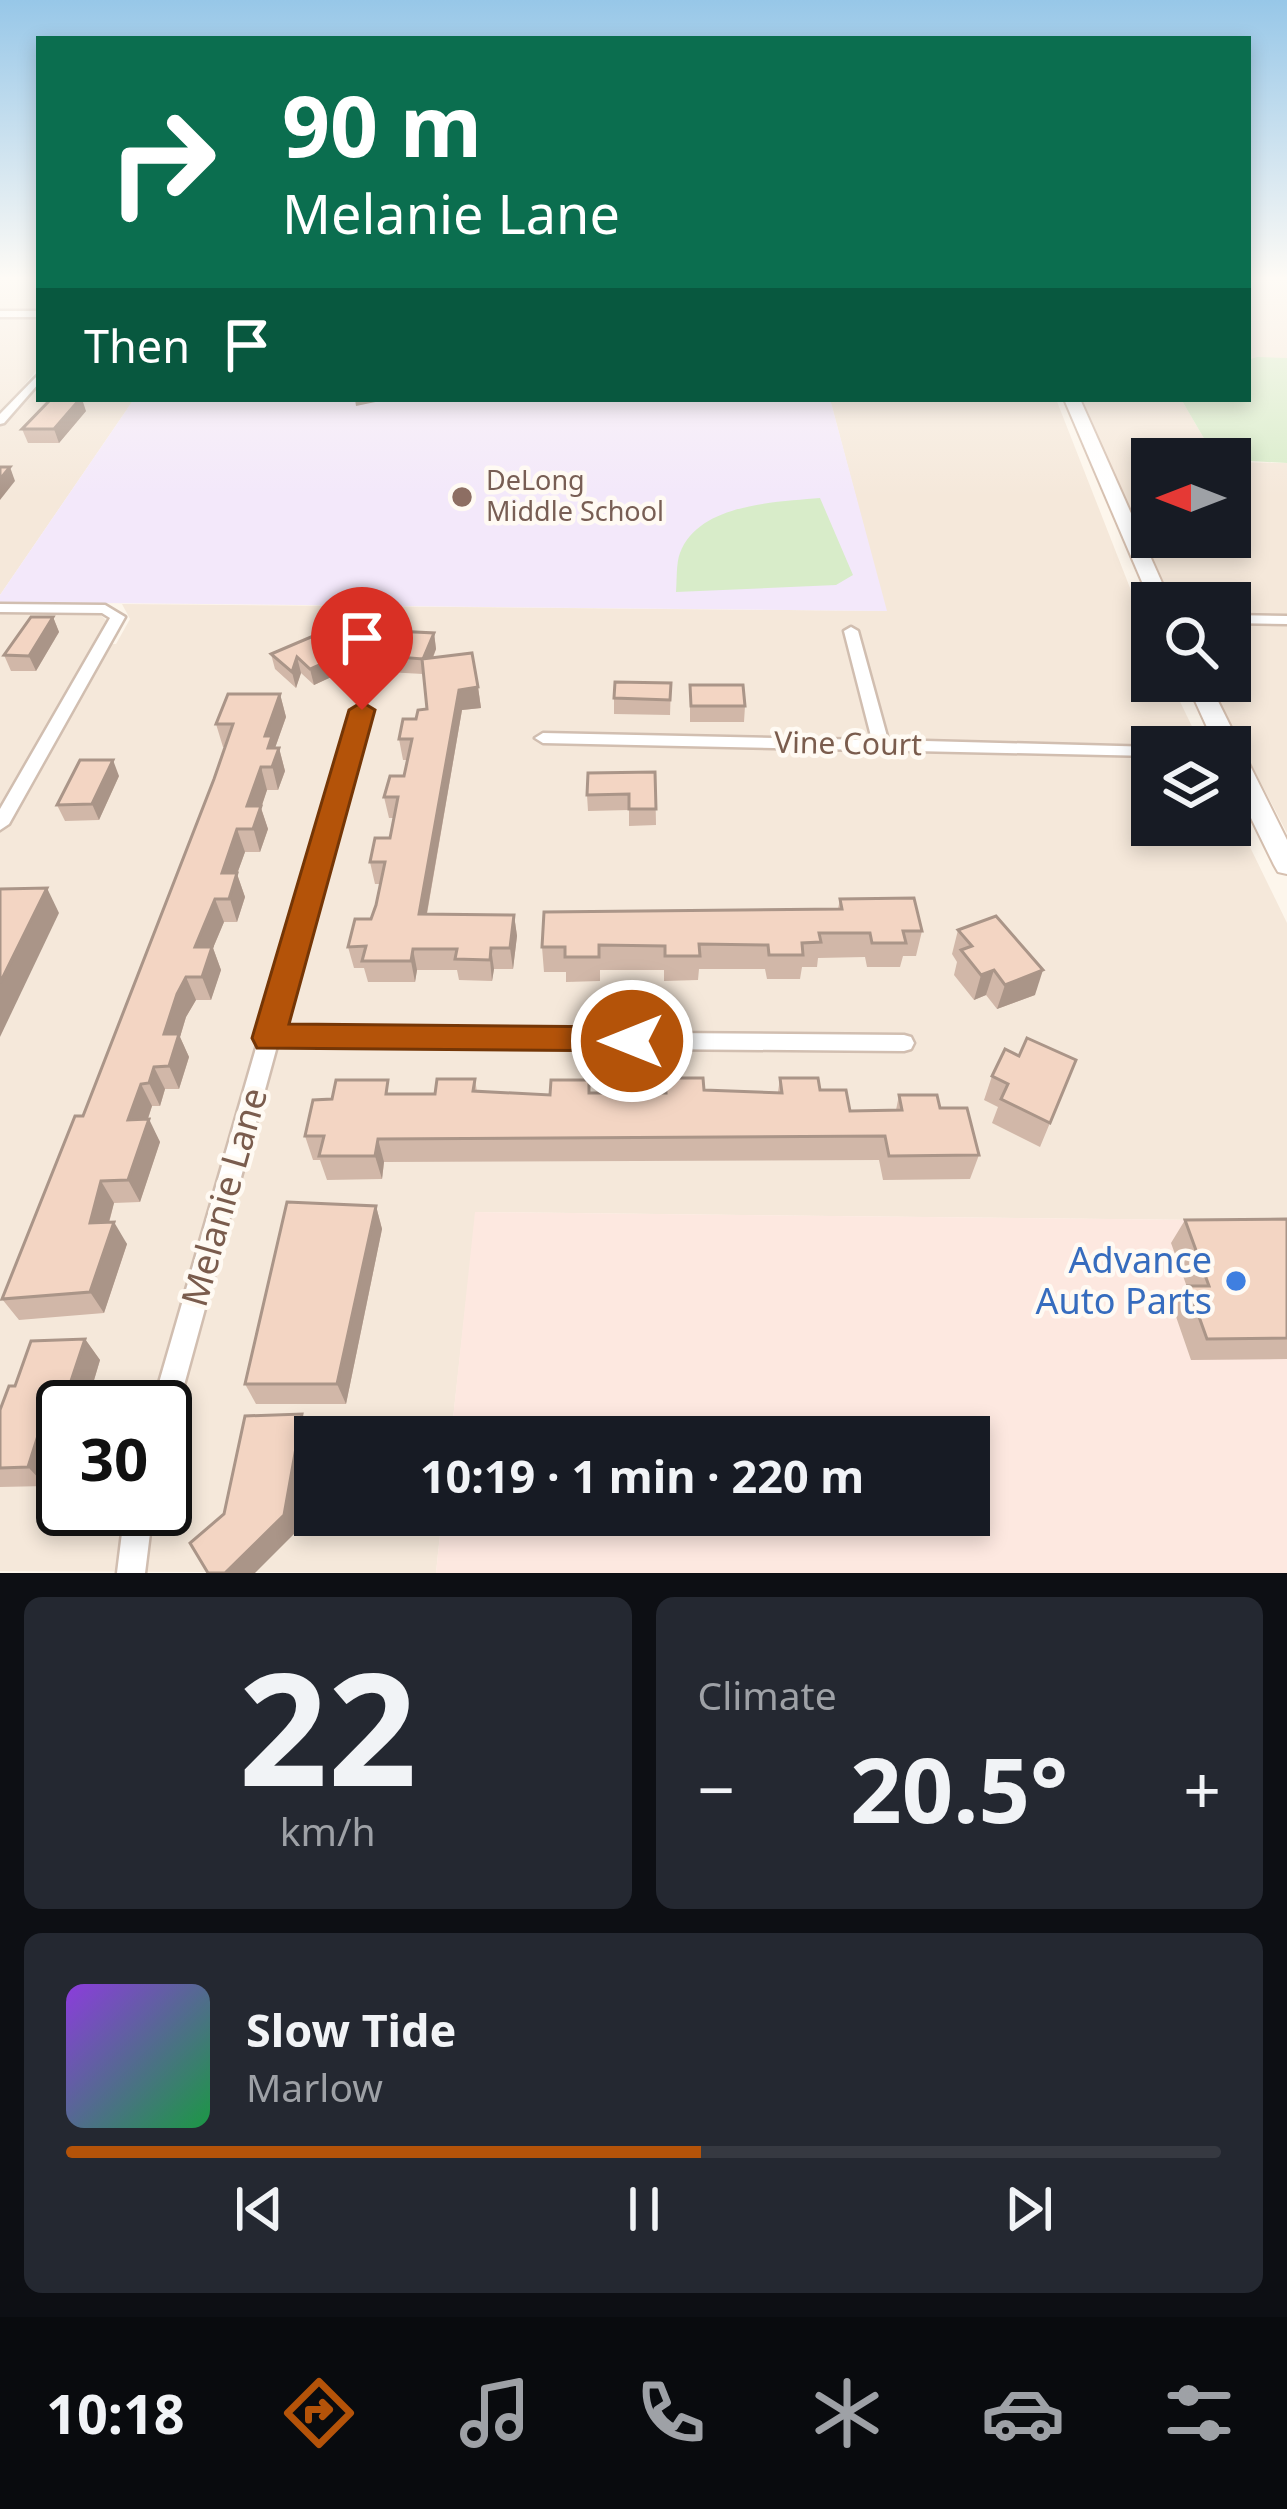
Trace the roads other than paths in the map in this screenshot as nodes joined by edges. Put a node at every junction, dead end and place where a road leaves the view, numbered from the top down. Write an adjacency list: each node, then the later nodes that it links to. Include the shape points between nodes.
1 (36, 379): 3 (street)
2 (1073, 402): 4 (street)
3 (0, 421)
4 (1152, 582)
5 (0, 608): 14 (street, via 105,609 118,617)
6 (1251, 619): 7 (street)
7 (1287, 620)
8 (851, 632): 11 (street)
9 (362, 710): 16 (street, Melanie Lane)
10 (543, 738): 11 (street, Vine Court)
11 (881, 745): 12 (street, Vine Court)
12 (1131, 751)
13 (1251, 793): 15 (street)
14 (0, 824)
15 (1287, 866)
16 (268, 1038): 17 (street); 18 (street, Melanie Lane)
17 (904, 1043)
18 (173, 1380)
19 (136, 1536): 20 (street)
20 (131, 1573)

